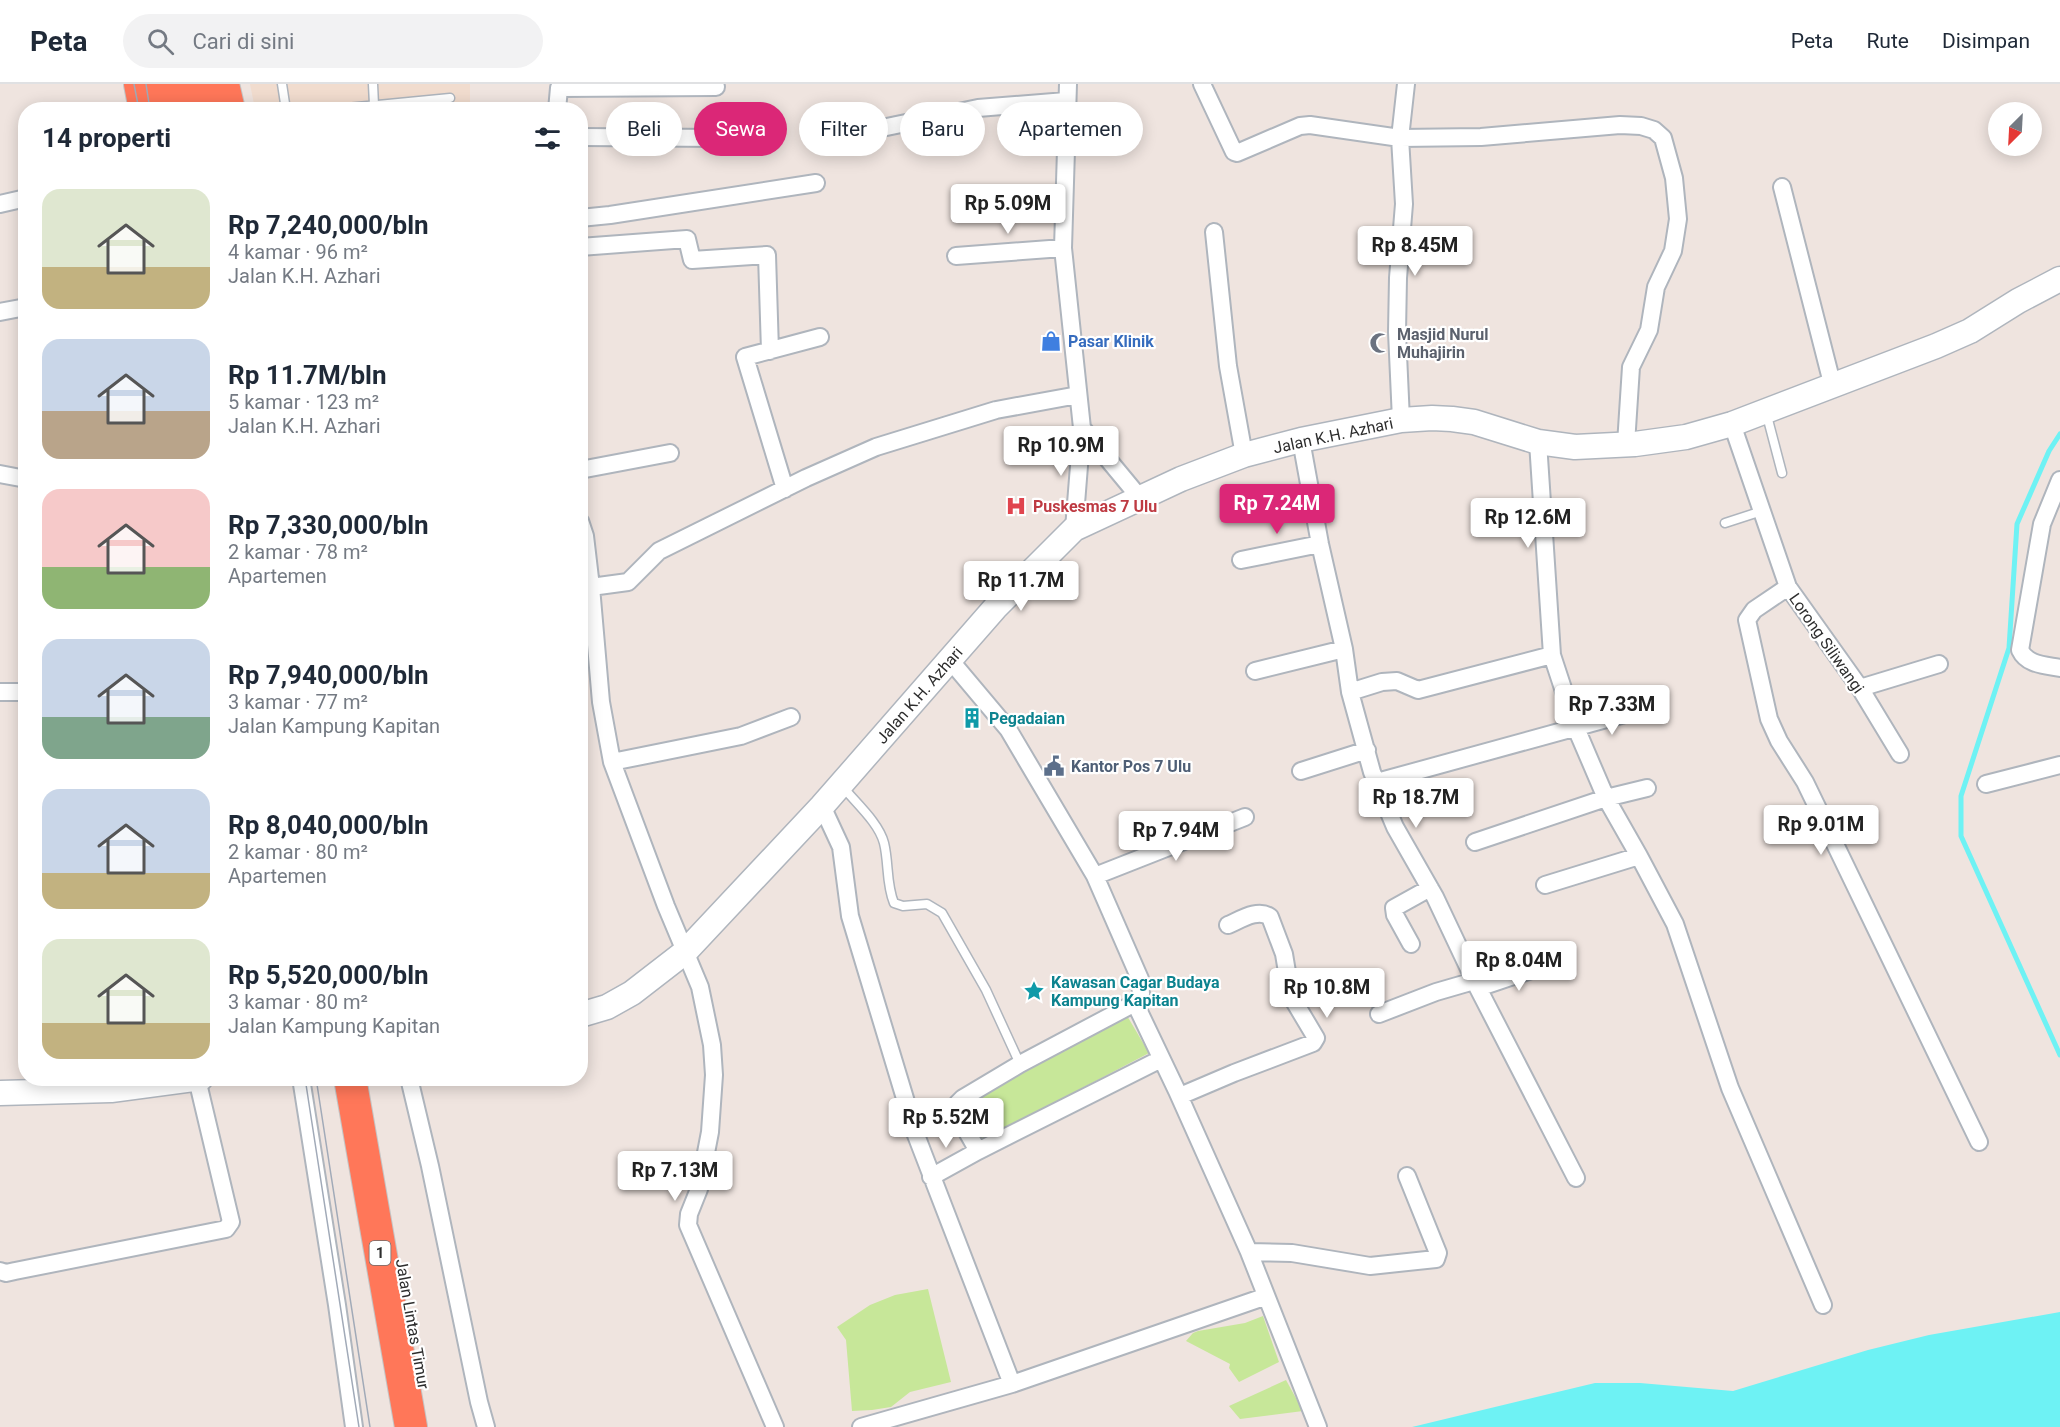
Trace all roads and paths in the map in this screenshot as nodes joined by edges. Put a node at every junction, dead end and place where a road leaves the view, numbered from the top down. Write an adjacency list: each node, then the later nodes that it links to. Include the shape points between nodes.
1 (140, 84): 12 (highway)
2 (223, 84): 14 (highway)
3 (282, 84): 15 (lane)
4 (373, 84): 16 (lane)
5 (1202, 84): 22 (street, via 1237,153 1310,125)
6 (1406, 84): 22 (street)
7 (560, 86): 8 (street); 18 (street)
8 (716, 87)
9 (187, 89): 13 (highway)
10 (1067, 92): 19 (street); 30 (street)
11 (450, 98): 17 (lane)
12 (143, 102)
13 (176, 102)
14 (227, 102)
15 (285, 102)
16 (374, 102)
17 (432, 102)
18 (558, 102)
19 (888, 127)
20 (588, 137): 21 (street)
21 (694, 138)
22 (1400, 138): 40 (street, via 1404,204 1397,332); 45 (street, via 1481,137 1620,125 1641,126 1663,138 1674,178 1678,219 1673,251 1656,287 1649,330 1631,367)
23 (816, 183): 27 (street)
24 (1782, 187): 37 (street)
25 (18, 200): 26 (street)
26 (0, 204)
27 (588, 217)
28 (1214, 232): 47 (street, via 1228,366)
29 (588, 246): 36 (street, via 687,239 692,260 767,255)
30 (1063, 248): 31 (street); 38 (street)
31 (956, 256)
32 (2060, 279): 37 (street, Jalan K.H. Azhari, via 1970,331)
33 (18, 309): 34 (street)
34 (0, 312)
35 (820, 338): 36 (street)
36 (770, 351): 53 (street, via 745,357)
37 (1833, 387): 39 (street, Jalan K.H. Azhari)
38 (1078, 395): 42 (street); 53 (street, via 996,410 933,428 876,447)
39 (1766, 411): 41 (street, Jalan K.H. Azhari); 49 (lane)
40 (1401, 420): 43 (street, Jalan K.H. Azhari); 44 (street, Jalan K.H. Azhari, via 1463,420)
41 (1732, 424): 45 (street, Jalan K.H. Azhari, via 1686,437); 55 (street, Lorong Siliwangi)
42 (1082, 428): 54 (street); 57 (street)
43 (1301, 440): 47 (street, Jalan K.H. Azhari); 58 (street)
44 (1556, 444): 45 (street, Jalan K.H. Azhari); 64 (street)
45 (1626, 444)
46 (670, 453): 48 (street)
47 (1244, 456): 54 (street, Jalan K.H. Azhari)
48 (588, 468)
49 (1782, 473)
50 (0, 474): 51 (street)
51 (18, 477)
52 (2060, 480): 67 (street, via 2042,524 2020,650 2028,661)
53 (784, 489): 61 (street, via 658,551 628,582)
54 (1140, 498): 57 (street, Jalan K.H. Azhari)
55 (1762, 511): 56 (lane); 62 (street, Lorong Siliwangi)
56 (1725, 523)
57 (1074, 529): 65 (street, Jalan K.H. Azhari, via 995,608)
58 (1320, 544): 59 (street); 63 (street)
59 (1241, 560)
60 (588, 562): 61 (street)
61 (591, 587): 78 (street, via 601,702)
62 (1788, 587): 69 (street, Lorong Siliwangi); 113 (street, via 1754,610 1747,620 1769,719 1805,782)
63 (1344, 649): 68 (street); 71 (street)
64 (1552, 655): 71 (street, via 1418,690 1396,681); 75 (street)
65 (950, 660): 82 (street, Jalan K.H. Azhari); 90 (street, via 1008,729)
66 (1939, 664): 69 (street)
67 (2060, 668)
68 (1255, 671)
69 (1860, 687): 77 (street, Lorong Siliwangi)
70 (0, 692): 72 (street)
71 (1350, 692): 76 (street)
72 (18, 693)
73 (1639, 710): 75 (street)
74 (792, 717): 78 (street, via 741,736)
75 (1576, 728): 81 (street); 85 (street)
76 (1367, 750): 80 (street); 81 (street)
77 (1900, 754)
78 (612, 762): 95 (street)
79 (2060, 765): 83 (street)
80 (1300, 771)
81 (1377, 782): 92 (street, via 1395,827)
82 (840, 784): 86 (street, Jalan K.H. Azhari); 102 (lane, via 878,826 894,903 927,904 942,913 986,990)
83 (1986, 784)
84 (1647, 788): 85 (street)
85 (1606, 798): 88 (street); 89 (street)
86 (822, 806): 95 (street, Jalan K.H. Azhari); 116 (street, via 841,847 850,916)
87 (1245, 817): 90 (street)
88 (1475, 842)
89 (1639, 856): 91 (street); 121 (street, via 1675,924 1730,1088)
90 (1095, 876): 98 (street, via 1140,979 1141,994)
91 (1545, 885)
92 (1430, 888): 94 (street, via 1394,908); 97 (street)
93 (1228, 925): 112 (street, via 1256,914 1270,917 1284,954 1291,996 1316,1038 1313,1043)
94 (1411, 944)
95 (685, 952): 99 (street, Jalan K.H. Azhari, via 632,993); 127 (street, via 701,991 714,1075 710,1132 688,1225)
96 (1549, 964): 97 (street)
97 (1476, 985): 100 (street, via 1436,992); 117 (street)
98 (1135, 1003): 101 (street); 102 (street)
99 (588, 1013)
100 (1379, 1014)
101 (1161, 1059): 112 (street); 114 (street)
102 (1020, 1064): 114 (street, via 957,1104 957,1114)
103 (61, 1086): 111 (street)
104 (78, 1086): 105 (street, via 111,1090)
105 (143, 1086)
106 (201, 1086): 119 (street, via 231,1221 226,1229 130,1250)
107 (302, 1086): 123 (street)
108 (351, 1086): 124 (highway, Jalan Lintas Timur / 1)
109 (371, 1086): 125 (highway, Jalan Lintas Timur / 1)
110 (411, 1086): 126 (street)
111 (0, 1093)
112 (1178, 1093): 118 (street)
113 (1978, 1142)
114 (978, 1151): 116 (street)
115 (1407, 1176): 118 (street, via 1438,1253 1436,1259 1370,1266 1292,1253)
116 (932, 1177): 122 (street)
117 (1576, 1178)
118 (1249, 1252): 129 (street)
119 (0, 1271)
120 (1264, 1297): 122 (street)
121 (1823, 1305)
122 (1011, 1384): 128 (street)
123 (354, 1427)
124 (411, 1427)
125 (431, 1427)
126 (486, 1427)
127 (775, 1427)
128 (861, 1427)
129 (1318, 1427)

